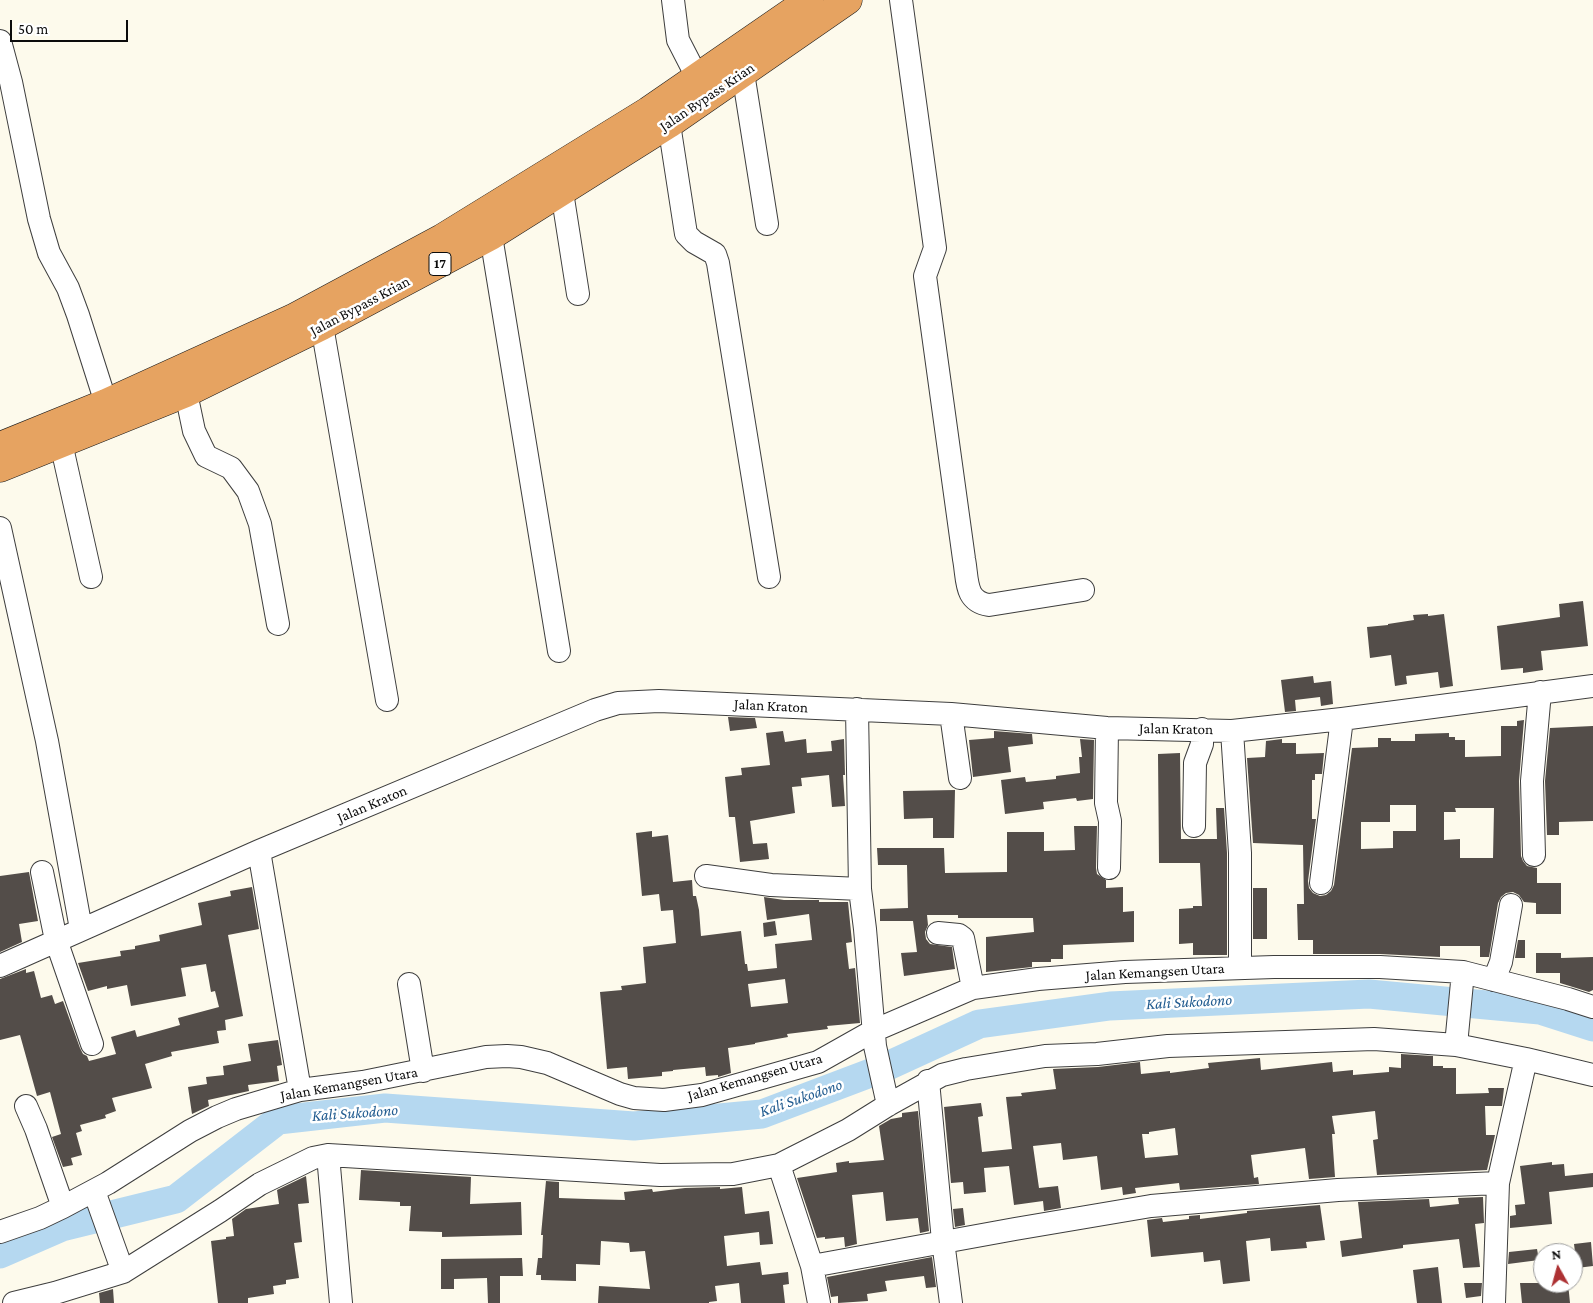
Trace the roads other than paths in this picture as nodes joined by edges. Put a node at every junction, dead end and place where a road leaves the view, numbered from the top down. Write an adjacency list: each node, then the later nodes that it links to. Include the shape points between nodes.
1 (673, 0): 7 (street, via 678,40)
2 (809, 0): 7 (highway, Jalan Bypass Krian / 17)
3 (848, 0): 6 (highway, Jalan Bypass Krian / 17)
4 (901, 0): 22 (street, via 935,248 925,276 970,596 975,601 989,604)
5 (0, 43): 15 (street, via 12,82 39,219 49,253 78,314)
6 (742, 73): 8 (highway, Jalan Bypass Krian / 17); 10 (street)
7 (697, 77): 15 (highway, Jalan Bypass Krian / 17, via 648,111 442,238 293,318)
8 (669, 124): 9 (highway, Jalan Bypass Krian / 17); 21 (street, via 686,234 715,254 718,263)
9 (562, 192): 11 (highway, Jalan Bypass Krian / 17); 12 (street)
10 (767, 224)
11 (491, 236): 13 (highway, Jalan Bypass Krian / 17); 24 (street)
12 (578, 294)
13 (322, 326): 14 (highway, Jalan Bypass Krian / 17); 27 (street)
14 (186, 393): 16 (highway, Jalan Bypass Krian / 17); 23 (street, via 194,430 206,456 231,468 248,491 260,524)
15 (106, 404): 17 (highway, Jalan Bypass Krian / 17)
16 (61, 443): 18 (highway, Jalan Bypass Krian / 17); 20 (street)
17 (0, 446)
18 (0, 468)
19 (0, 528): 44 (street, via 48,741)
20 (91, 577)
21 (769, 577)
22 (1083, 590)
23 (278, 624)
24 (559, 651)
25 (1593, 686): 26 (street, Jalan Kraton)
26 (1540, 692): 30 (street, Jalan Kraton); 37 (street, via 1532,781)
27 (387, 700)
28 (857, 709): 29 (street, Jalan Kraton); 36 (street, Jalan Kraton, via 659,701 618,703); 42 (street)
29 (951, 714): 31 (street, Jalan Kraton); 34 (street)
30 (1342, 719): 33 (street, Jalan Kraton); 41 (street)
31 (1107, 728): 32 (street, Jalan Kraton); 38 (street, via 1106,803 1110,821)
32 (1202, 729): 33 (street, Jalan Kraton); 35 (street, via 1202,744 1196,763)
33 (1232, 731): 48 (street, via 1240,853)
34 (960, 778)
35 (1194, 826)
36 (259, 851): 44 (street, Jalan Kraton); 61 (street)
37 (1534, 856)
38 (1110, 868)
39 (42, 872): 46 (street)
40 (706, 876): 42 (street, via 771,885)
41 (1321, 883)
42 (860, 889): 55 (street)
43 (1511, 905): 50 (street, via 1501,962)
44 (81, 930): 46 (street, Jalan Kraton)
45 (938, 932): 52 (street, via 962,937)
46 (56, 940): 47 (street, Jalan Kraton); 56 (street)
47 (0, 966)
48 (1240, 968): 49 (street, Jalan Kemangsen Utara, via 1380,968); 52 (street, Jalan Kemangsen Utara, via 1125,972)
49 (1462, 979): 50 (street, Jalan Kemangsen Utara); 54 (street)
50 (1494, 980): 53 (street, Jalan Kemangsen Utara)
51 (409, 984): 58 (street)
52 (973, 988): 55 (street, Jalan Kemangsen Utara)
53 (1593, 1007)
54 (1456, 1038): 57 (street); 60 (street, via 1168,1046 1045,1056 966,1069)
55 (874, 1039): 58 (street, Jalan Kemangsen Utara, via 818,1062 702,1095 664,1100 620,1094 547,1063 521,1057 486,1057); 62 (street)
56 (92, 1044)
57 (1526, 1059): 59 (street); 66 (street)
58 (423, 1071): 61 (street, Jalan Kemangsen Utara)
59 (1593, 1075)
60 (928, 1081): 62 (street); 70 (street)
61 (300, 1090): 67 (street, Jalan Kemangsen Utara, via 236,1109 190,1131)
62 (886, 1098): 65 (street, via 848,1130)
63 (26, 1106): 68 (street)
64 (328, 1154): 65 (street, via 660,1175 716,1176); 71 (street, via 260,1184 220,1211); 74 (street)
65 (779, 1164): 72 (street)
66 (1498, 1183): 70 (street, via 1338,1190 1151,1206); 77 (street)
67 (96, 1198): 68 (street, Jalan Kemangsen Utara); 71 (street)
68 (63, 1207): 69 (street, Jalan Kemangsen Utara)
69 (0, 1232)
70 (943, 1241): 72 (street); 76 (street)
71 (121, 1265): 73 (street, via 55,1293)
72 (812, 1266): 75 (street)
73 (14, 1303)
74 (341, 1303)
75 (819, 1303)
76 (951, 1303)
77 (1494, 1303)

